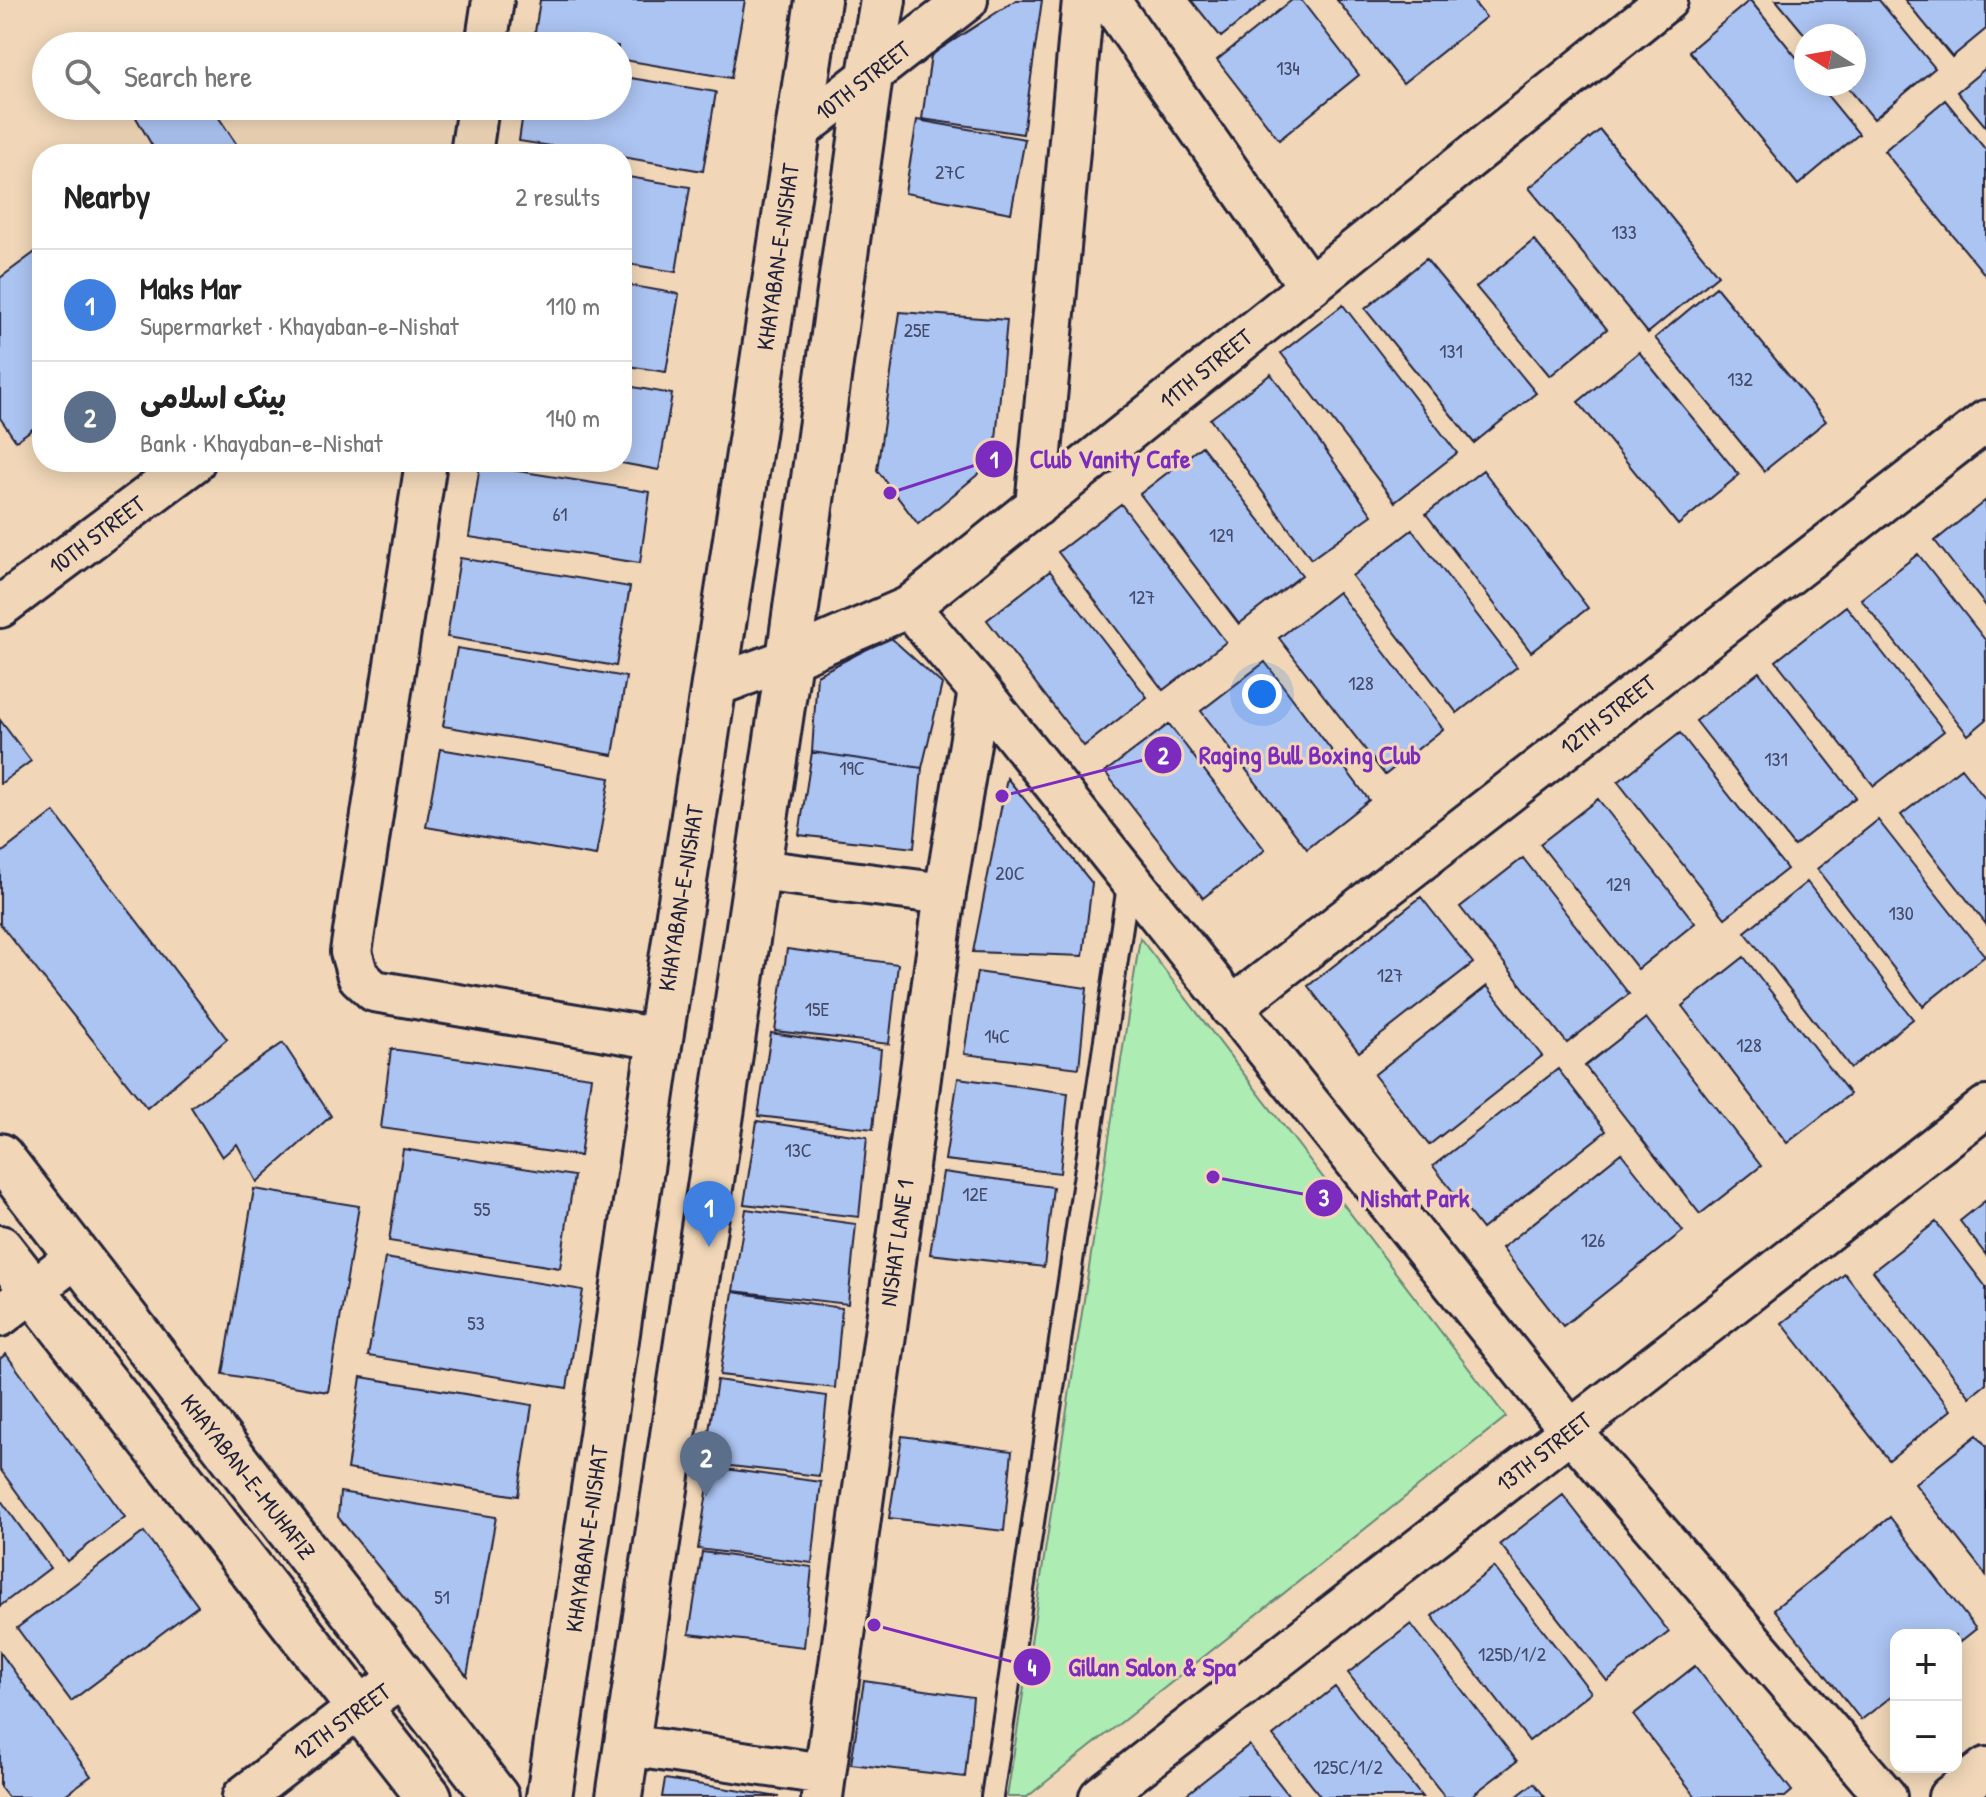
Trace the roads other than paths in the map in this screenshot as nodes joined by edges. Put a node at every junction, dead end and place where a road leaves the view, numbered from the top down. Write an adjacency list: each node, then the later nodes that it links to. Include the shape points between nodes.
1 (493, 0): 8 (street)
2 (818, 0): 11 (street, KHAYABAN-E-NISHAT)
3 (883, 0): 9 (street)
4 (967, 0): 9 (street, 10TH STREET)
5 (1083, 0): 17 (street)
6 (1109, 0): 13 (street)
7 (1667, 0): 13 (street, 11TH STREET)
8 (488, 32)
9 (870, 75): 11 (street, 10TH STREET); 20 (street)
10 (476, 120): 12 (street)
11 (797, 132): 21 (street, KHAYABAN-E-NISHAT)
12 (472, 144)
13 (1309, 286): 17 (street, 11TH STREET)
14 (1986, 421): 26 (street, 12TH STREET)
15 (181, 472): 18 (street, 10TH STREET)
16 (424, 472): 27 (street, via 351,952 358,976 374,991)
17 (1036, 506): 19 (street, 11TH STREET)
18 (0, 607)
19 (909, 607): 20 (street, 11TH STREET); 22 (street)
20 (789, 659): 21 (street, 11TH STREET); 23 (street)
21 (714, 686): 27 (street, KHAYABAN-E-NISHAT)
22 (979, 690): 24 (street); 25 (street, NISHAT LANE 1)
23 (758, 870): 25 (street); 36 (street)
24 (1129, 879): 26 (street); 44 (lane)
25 (945, 894): 38 (street, NISHAT LANE 1)
26 (1231, 1008): 33 (street)
27 (660, 1039): 42 (street, KHAYABAN-E-NISHAT)
28 (1986, 1107): 33 (street, 13TH STREET)
29 (0, 1156): 31 (street, KHAYABAN-E-MUHAFIZ)
30 (0, 1248): 32 (street)
31 (77, 1256): 32 (street); 34 (street, KHAYABAN-E-MUHAFIZ)
32 (16, 1303): 35 (street)
33 (1571, 1431): 45 (street, 13TH STREET); 46 (street)
34 (403, 1677): 35 (street, 12TH STREET); 41 (street, KHAYABAN-E-MUHAFIZ)
35 (358, 1708): 39 (street, 12TH STREET); 40 (street)
36 (627, 1745): 38 (street); 43 (street)
37 (1986, 1768): 47 (street)
38 (823, 1786)
39 (243, 1797)
40 (429, 1797)
41 (496, 1797)
42 (549, 1797)
43 (619, 1797)
44 (992, 1797)
45 (1100, 1797)
46 (1886, 1797)
47 (1949, 1797)

